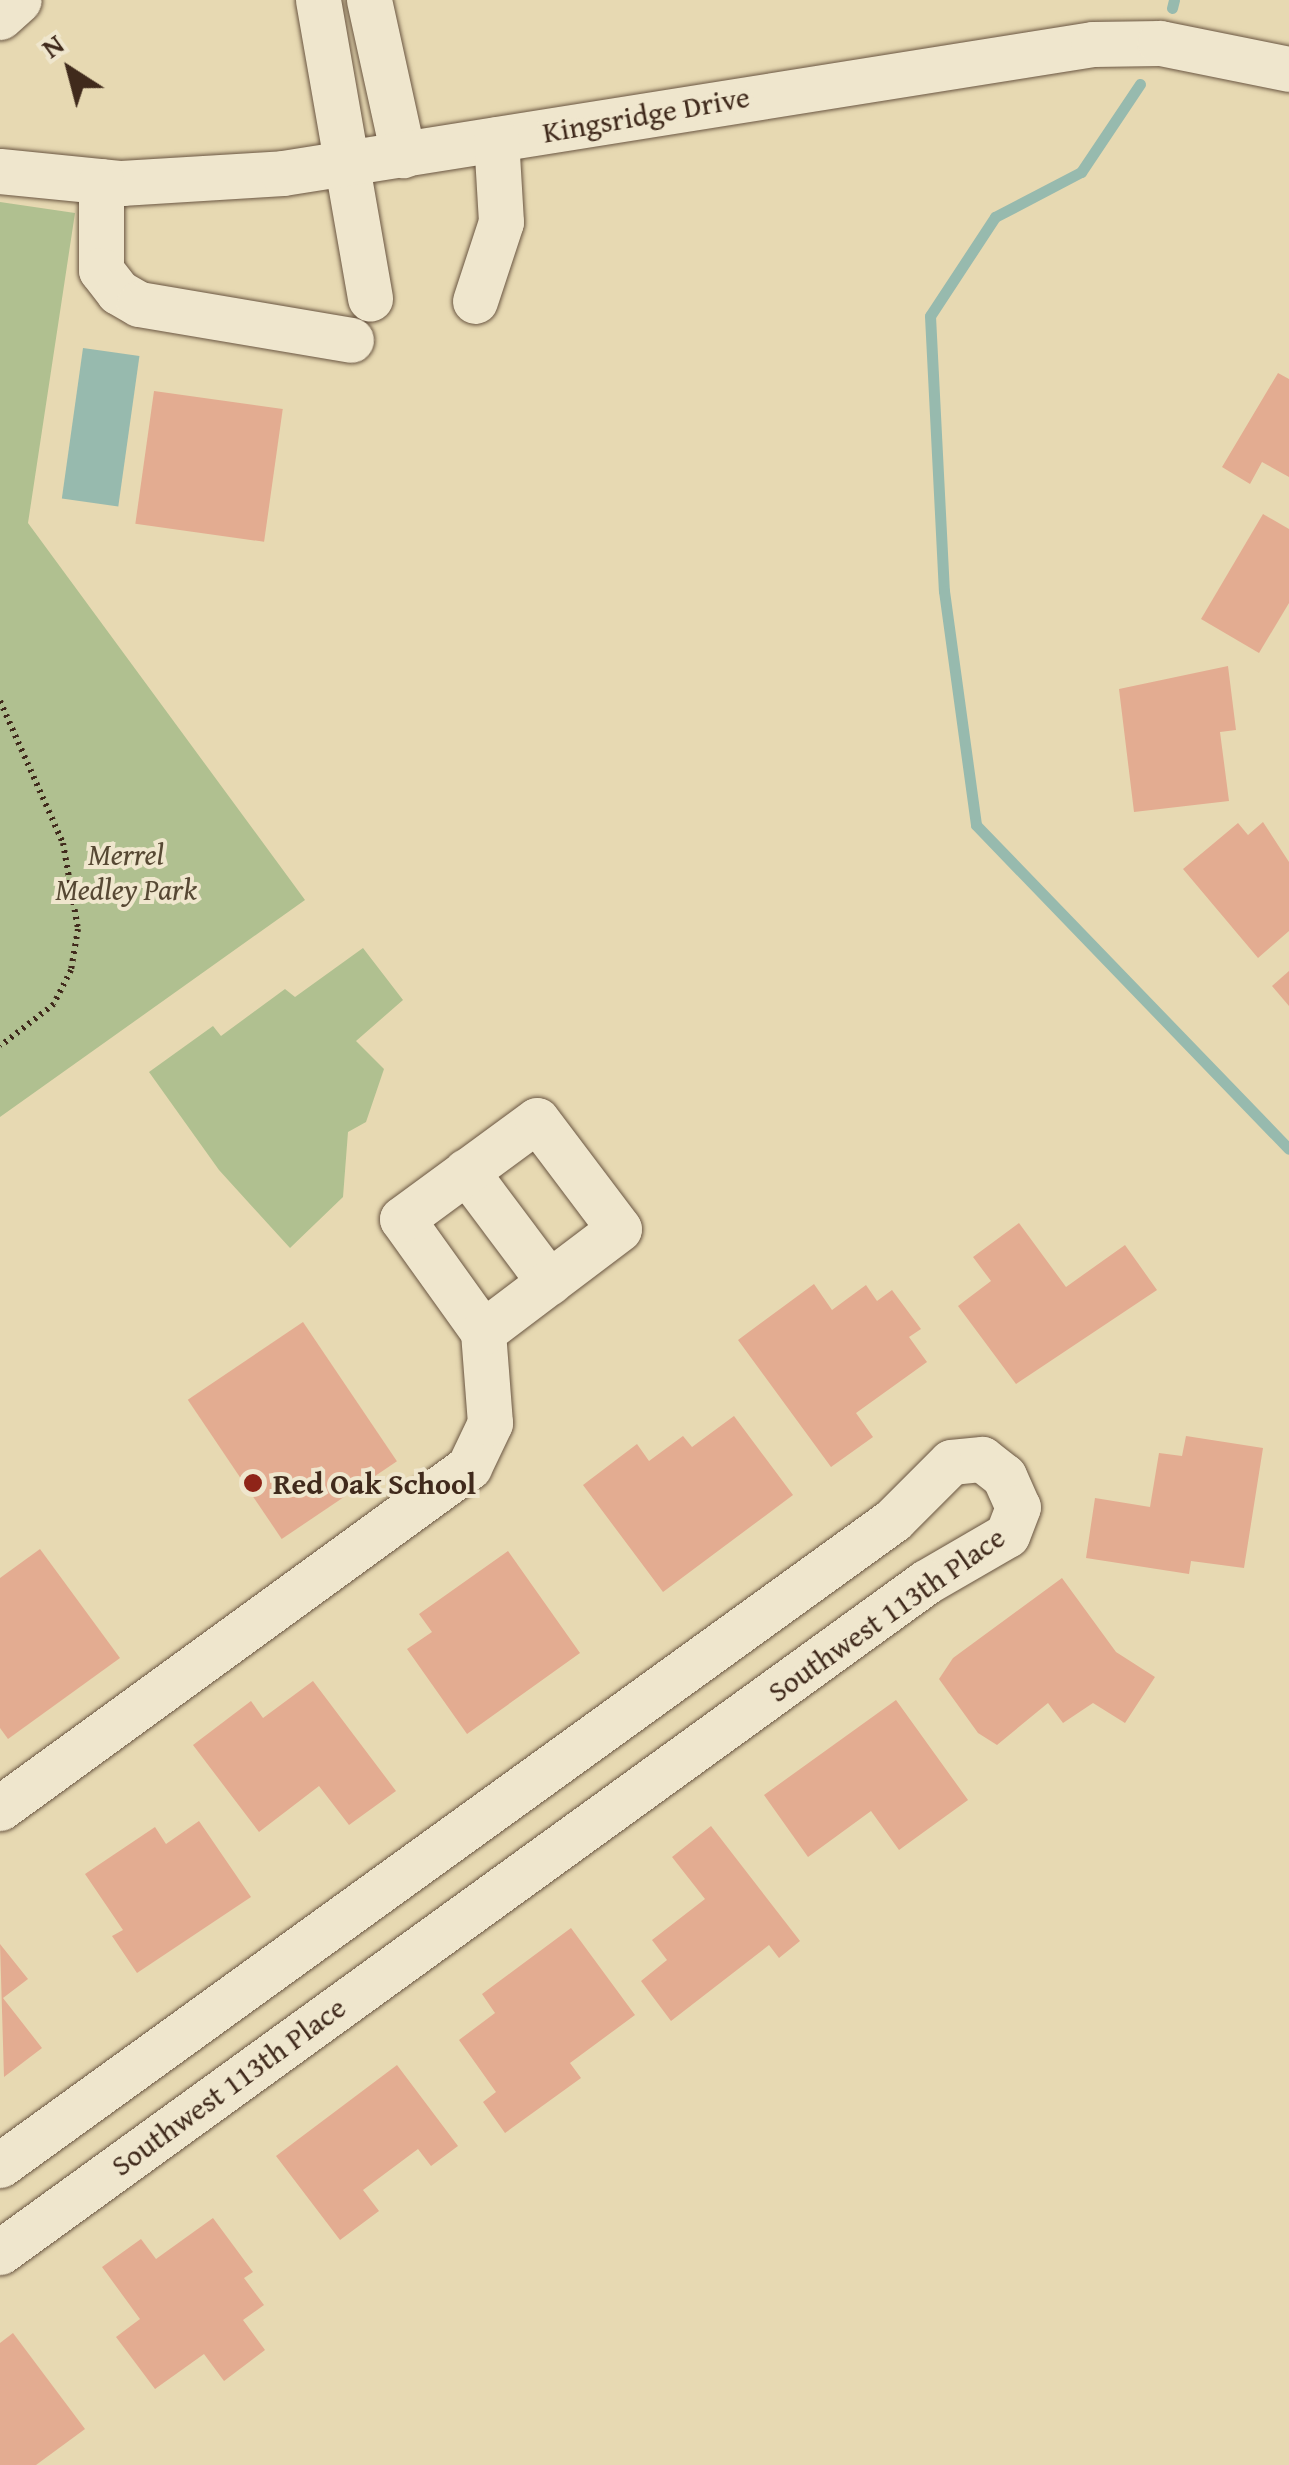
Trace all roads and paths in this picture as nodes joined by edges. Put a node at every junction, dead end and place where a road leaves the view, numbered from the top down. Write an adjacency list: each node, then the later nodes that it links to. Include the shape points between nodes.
1 (19, 0): 4 (street)
2 (318, 0): 6 (street)
3 (369, 0): 5 (street)
4 (0, 17)
5 (379, 45): 6 (street); 9 (street)
6 (326, 55): 10 (street)
7 (1289, 68): 8 (street, Kingsridge Drive, via 1160,42 1093,44)
8 (496, 140): 9 (street, Kingsridge Drive); 14 (street, via 501,222)
9 (403, 155): 10 (street, Kingsridge Drive)
10 (344, 164): 12 (street, Kingsridge Drive, via 195,183); 13 (street)
11 (0, 172): 12 (street, Kingsridge Drive)
12 (101, 181): 15 (street, via 101,270 118,292 139,304)
13 (370, 298)
14 (476, 301)
15 (350, 340)
16 (0, 702): 17 (path, via 63,843 78,929 71,970 54,1004)
17 (0, 1046)
18 (466, 1171): 19 (street); 19 (street, via 537,1120 619,1229); 20 (street, via 402,1219)
19 (548, 1282): 20 (street)
20 (483, 1332): 21 (street, via 490,1423 469,1467)
21 (0, 1808)
22 (145, 2059): 23 (street); 23 (street, Southwest 113th Place, via 893,1520 951,1462 982,1458 1004,1476 1018,1507 1007,1535 910,1593); 24 (street, Southwest 113th Place)
23 (186, 2116): 25 (street, Southwest 113th Place)
24 (0, 2165)
25 (0, 2252)

